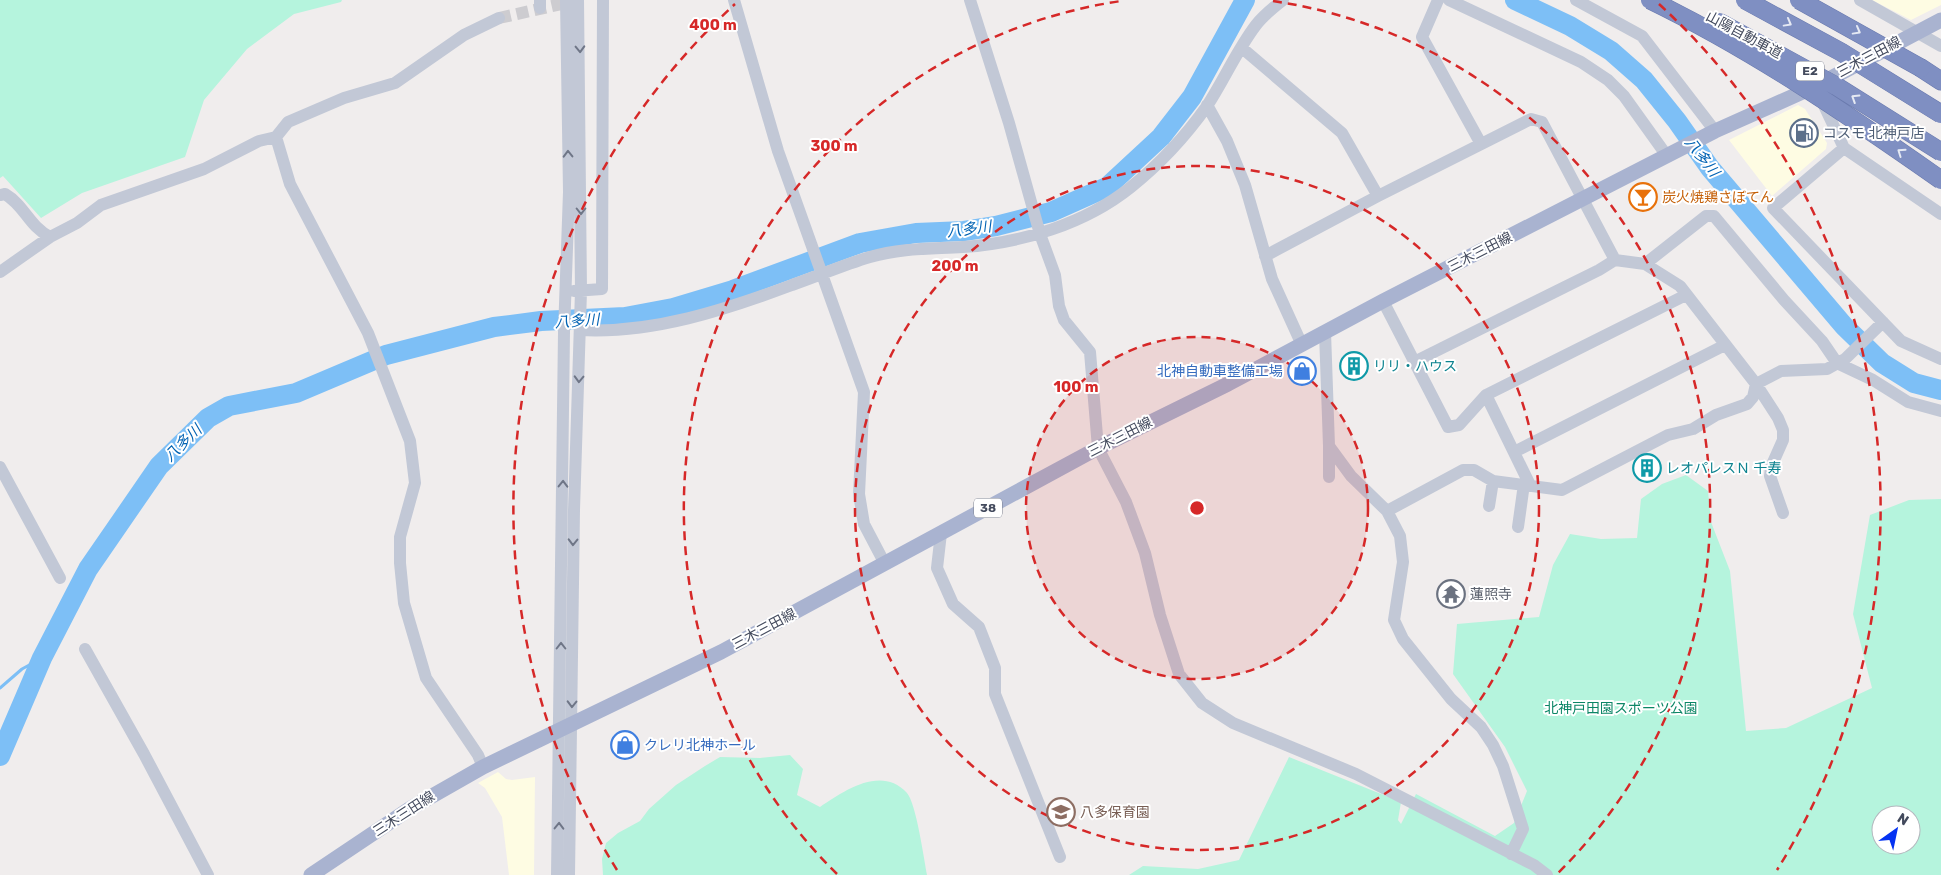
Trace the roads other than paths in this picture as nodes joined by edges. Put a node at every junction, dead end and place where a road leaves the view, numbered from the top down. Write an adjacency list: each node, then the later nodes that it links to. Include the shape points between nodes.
1 (566, 0): 42 (street, one-way to 1, via 569,192)
2 (578, 0): 43 (street, one-way to 43)
3 (603, 0): 43 (street, via 602,289)
4 (734, 0): 41 (street, via 778,151)
5 (970, 0): 35 (street)
6 (1438, 0): 26 (street, via 1422,37)
7 (1450, 0): 29 (street, via 1581,62 1608,80)
8 (1576, 0): 24 (street, via 1642,36)
9 (1650, 0): 30 (highway, one-way to 9, bridge, via 1769,64)
10 (1673, 0): 28 (highway, 山陽自動車道 / E2, one-way to 10, bridge, via 1764,45)
11 (1745, 0): 23 (highway, E2, one-way to 23, bridge, via 1841,52)
12 (1799, 0): 20 (highway, one-way to 20, bridge)
13 (1860, 0): 17 (street)
14 (1281, 1): 19 (street, via 1257,24)
15 (499, 18): 25 (street, via 464,35 395,83 344,98 288,122)
16 (1941, 20): 17 (main road, 三木三田線 / 38)
17 (1916, 32): 18 (street); 21 (main road, 三木三田線 / 38)
18 (1941, 46)
19 (1242, 48): 22 (street); 32 (street, via 1342,133)
20 (1941, 80)
21 (1816, 86): 24 (main road, 三木三田線 / 38); 27 (street)
22 (1207, 105): 35 (street, via 1180,142 1130,188 1078,219); 37 (street, via 1227,140)
23 (1941, 114)
24 (1713, 132): 29 (main road, 三木三田線 / 38)
25 (276, 137): 36 (street, via 259,141 204,169 101,205); 73 (street, via 290,184 368,333 410,441 414,483 400,537 404,603 426,678)
26 (1481, 144): 32 (street); 33 (street, via 1531,119 1542,122)
27 (1844, 148): 34 (street); 46 (street, via 1773,208)
28 (1941, 152)
29 (1669, 154): 33 (main road, 三木三田線 / 38)
30 (1941, 180)
31 (0, 195): 36 (street, via 5,194 16,201 31,224)
32 (1378, 196): 37 (street)
33 (1584, 199): 38 (street); 45 (main road, 三木三田線 / 38)
34 (1941, 214)
35 (1040, 234): 41 (street, via 965,247 901,250 869,257); 58 (street, via 1055,275 1058,306 1064,320 1090,352)
36 (50, 237): 40 (street)
37 (1265, 256): 49 (street)
38 (1615, 260): 39 (street); 53 (street)
39 (1645, 264): 44 (street, via 1680,286); 52 (street, via 1706,216 1714,216 1784,300)
40 (0, 272)
41 (822, 274): 47 (street, via 694,318 620,330); 69 (street, via 864,392 859,494 864,524)
42 (566, 290): 43 (street); 72 (street, one-way to 42)
43 (581, 291): 47 (street)
44 (1686, 295): 50 (street); 55 (street)
45 (1383, 301): 48 (main road, 三木三田線 / 38); 53 (street)
46 (1880, 325): 51 (street, via 1901,342); 52 (street)
47 (580, 330): 72 (street, one-way to 72)
48 (1325, 332): 49 (main road, 三木三田線 / 38); 57 (street)
49 (1302, 345): 58 (main road, 三木三田線 / 38)
50 (1725, 345): 54 (street); 59 (street)
51 (1941, 359)
52 (1841, 361): 54 (street, via 1827,369 1781,371); 56 (street, via 1908,402)
53 (1414, 362): 55 (street, via 1448,427 1458,425)
54 (1756, 384): 63 (street, via 1753,397 1747,404 1716,415 1693,429 1668,435 1562,490); 66 (street, via 1782,430 1783,440 1770,476)
55 (1486, 395): 59 (street)
56 (1941, 411)
57 (1329, 446): 61 (street); 65 (street, via 1351,476)
58 (1098, 448): 68 (main road, 三木三田線 / 38); 74 (street, via 1126,502 1145,553 1179,674 1202,703 1234,723 1356,774)
59 (1514, 452): 63 (street)
60 (0, 467): 70 (street)
61 (1329, 477)
62 (1493, 481): 63 (street); 64 (street); 65 (street, via 1474,470 1463,470)
63 (1527, 484): 67 (street)
64 (1489, 506)
65 (1387, 511): 74 (street, via 1400,536 1402,562 1394,620 1403,638 1451,699 1481,727 1504,766 1523,830)
66 (1783, 513)
67 (1518, 527)
68 (941, 533): 69 (main road, 三木三田線 / 38); 75 (street, via 937,568 953,604 979,627 995,668 995,694)
69 (885, 564): 72 (main road, 三木三田線 / 38, via 721,652)
70 (60, 578)
71 (85, 649): 76 (street)
72 (566, 727): 73 (main road, 三木三田線 / 38); 78 (street, one-way to 72); 79 (street)
73 (483, 767): 77 (main road, 三木三田線 / 38, via 411,808)
74 (1511, 854): 80 (street)
75 (1060, 857)
76 (208, 875)
77 (311, 875)
78 (557, 875)
79 (569, 875)
80 (1546, 875)

